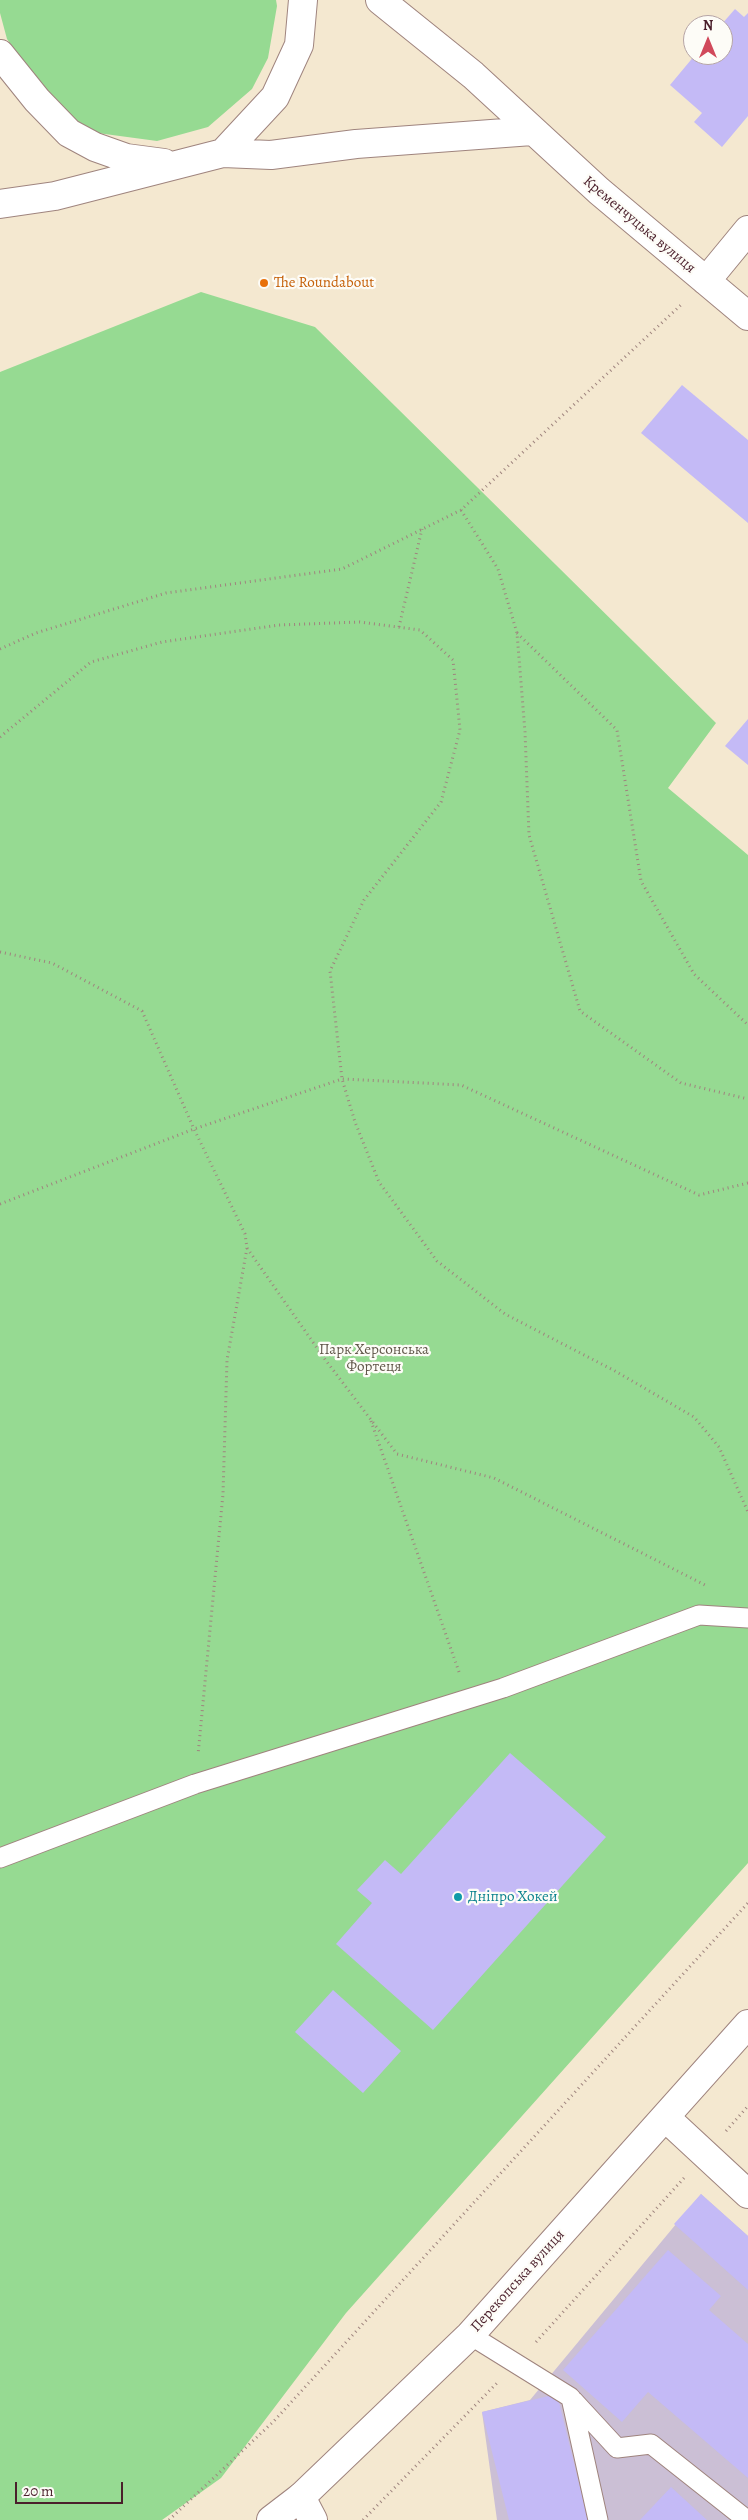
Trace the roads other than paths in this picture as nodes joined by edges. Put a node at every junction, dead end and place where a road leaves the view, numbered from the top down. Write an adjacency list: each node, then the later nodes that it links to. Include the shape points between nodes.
1 (303, 0): 5 (street, via 299,45 275,97)
2 (380, 0): 4 (street, Кременчуцька вулиця, via 473,75)
3 (0, 54): 6 (street, via 69,133 126,158)
4 (532, 131): 5 (street, via 356,144 271,155); 9 (street, Кременчуцька вулиця)
5 (223, 153): 6 (street)
6 (176, 165): 7 (street, via 55,196)
7 (0, 204)
8 (748, 230): 9 (street)
9 (706, 281): 10 (street, Кременчуцька вулиця)
10 (748, 316)
11 (748, 1618): 12 (lane, via 699,1615 468,1699 195,1784)
12 (0, 1858)
13 (748, 2024): 14 (street, Перекопська вулиця)
14 (666, 2118): 15 (street); 16 (street, Перекопська вулиця)
15 (748, 2194)
16 (470, 2335): 17 (lane); 18 (street, Перекопська вулиця)
17 (570, 2397): 20 (lane); 21 (lane, via 617,2448 651,2444)
18 (307, 2509): 19 (street, Перекопська вулиця)
19 (271, 2520)
20 (598, 2520)
21 (747, 2520)

